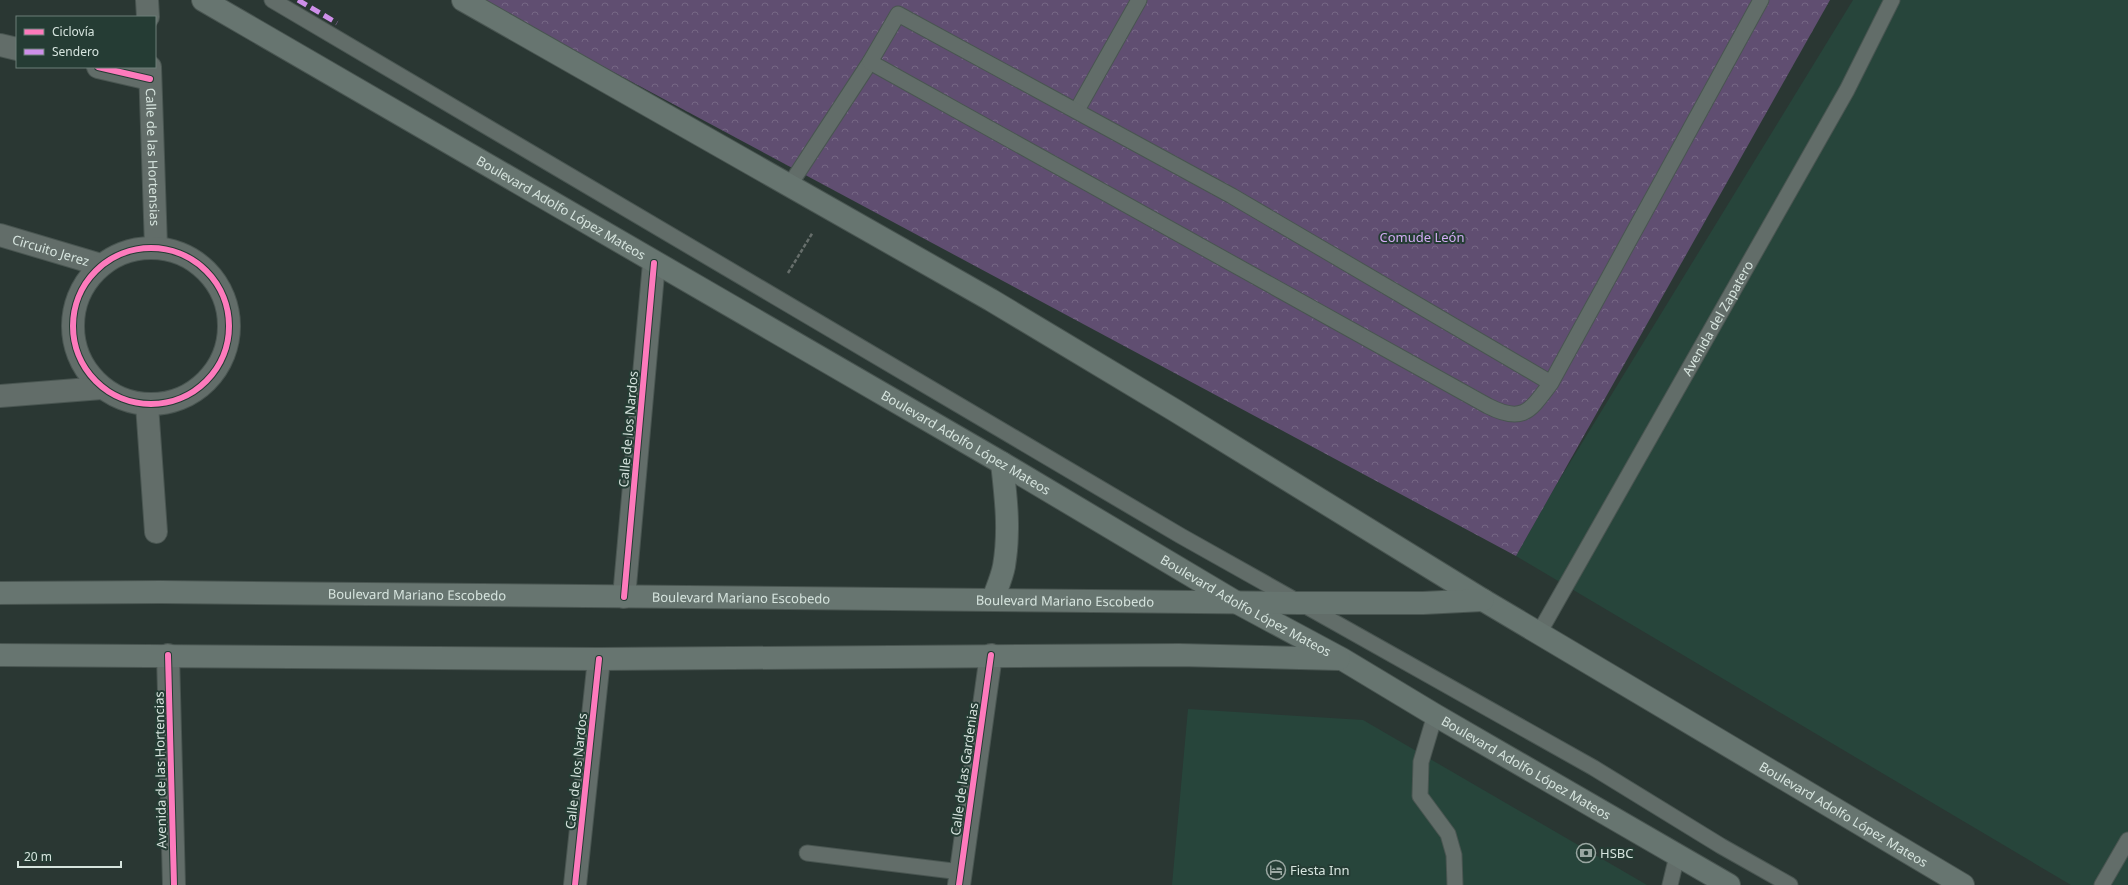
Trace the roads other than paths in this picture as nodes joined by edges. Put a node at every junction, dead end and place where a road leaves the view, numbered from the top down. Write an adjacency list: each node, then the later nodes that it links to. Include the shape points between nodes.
1 (147, 0): 8 (street)
2 (203, 0): 18 (main road, Boulevard Adolfo López Mateos)
3 (272, 0): 31 (lane, via 1181,536)
4 (463, 0): 15 (main road, Boulevard Adolfo López Mateos)
5 (1139, 0): 14 (lane)
6 (1761, 0): 20 (lane)
7 (1892, 0): 32 (lane, Avenida del Zapatero, via 1847,90)
8 (148, 16)
9 (0, 45): 10 (street)
10 (16, 49)
11 (870, 62): 14 (lane, via 898,14); 15 (lane); 20 (lane, via 1501,413 1511,416 1522,414 1535,404)
12 (107, 68): 13 (street)
13 (150, 73): 17 (street, Calle de las Hortensias)
14 (1076, 110): 20 (lane, via 1232,196)
15 (789, 186): 29 (main road, Boulevard Adolfo López Mateos, via 991,300)
16 (0, 235): 19 (street, Circuito Jerez)
17 (156, 247): 19 (street, via 127,251); 23 (street, via 195,260 222,290 231,331 218,370 187,397)
18 (654, 263): 24 (main road, Boulevard Adolfo López Mateos); 27 (street, Calle de los Nardos)
19 (101, 265): 21 (street, via 80,292 72,327 80,361)
20 (1551, 383)
21 (102, 388): 22 (street); 23 (street, via 123,400)
22 (0, 396)
23 (147, 405): 25 (street)
24 (1002, 463): 28 (main road, via 1007,538 1004,568); 30 (main road, Boulevard Adolfo López Mateos)
25 (156, 532)
26 (0, 593): 27 (main road, Boulevard Mariano Escobedo)
27 (624, 596): 28 (main road, Boulevard Mariano Escobedo)
28 (994, 599): 30 (main road, Boulevard Mariano Escobedo)
29 (1483, 600): 31 (main road, Boulevard Mariano Escobedo, via 1423,603); 32 (main road, Boulevard Adolfo López Mateos)
30 (1234, 601): 31 (main road, Boulevard Mariano Escobedo); 37 (main road, Boulevard Adolfo López Mateos)
31 (1300, 602): 48 (lane, via 1594,768)
32 (1539, 633): 49 (main road, Boulevard Adolfo López Mateos)
33 (0, 655): 34 (main road)
34 (168, 655): 36 (main road); 43 (street, Avenida de las Hortencias)
35 (990, 655): 36 (main road); 37 (main road, via 1179,655); 42 (street, Calle de las Gardenias)
36 (599, 659): 44 (street, Calle de los Nardos)
37 (1342, 659): 38 (main road, Boulevard Adolfo López Mateos)
38 (1435, 715): 41 (main road, Boulevard Adolfo López Mateos); 45 (lane, via 1421,762 1420,796 1448,834 1454,856)
39 (2128, 840): 50 (lane)
40 (807, 853): 42 (lane)
41 (1678, 856): 46 (lane); 47 (main road, Boulevard Adolfo López Mateos)
42 (960, 878)
43 (174, 885)
44 (574, 885)
45 (1456, 885)
46 (1670, 885)
47 (1729, 885)
48 (1790, 885)
49 (1963, 885)
50 (2102, 885)

